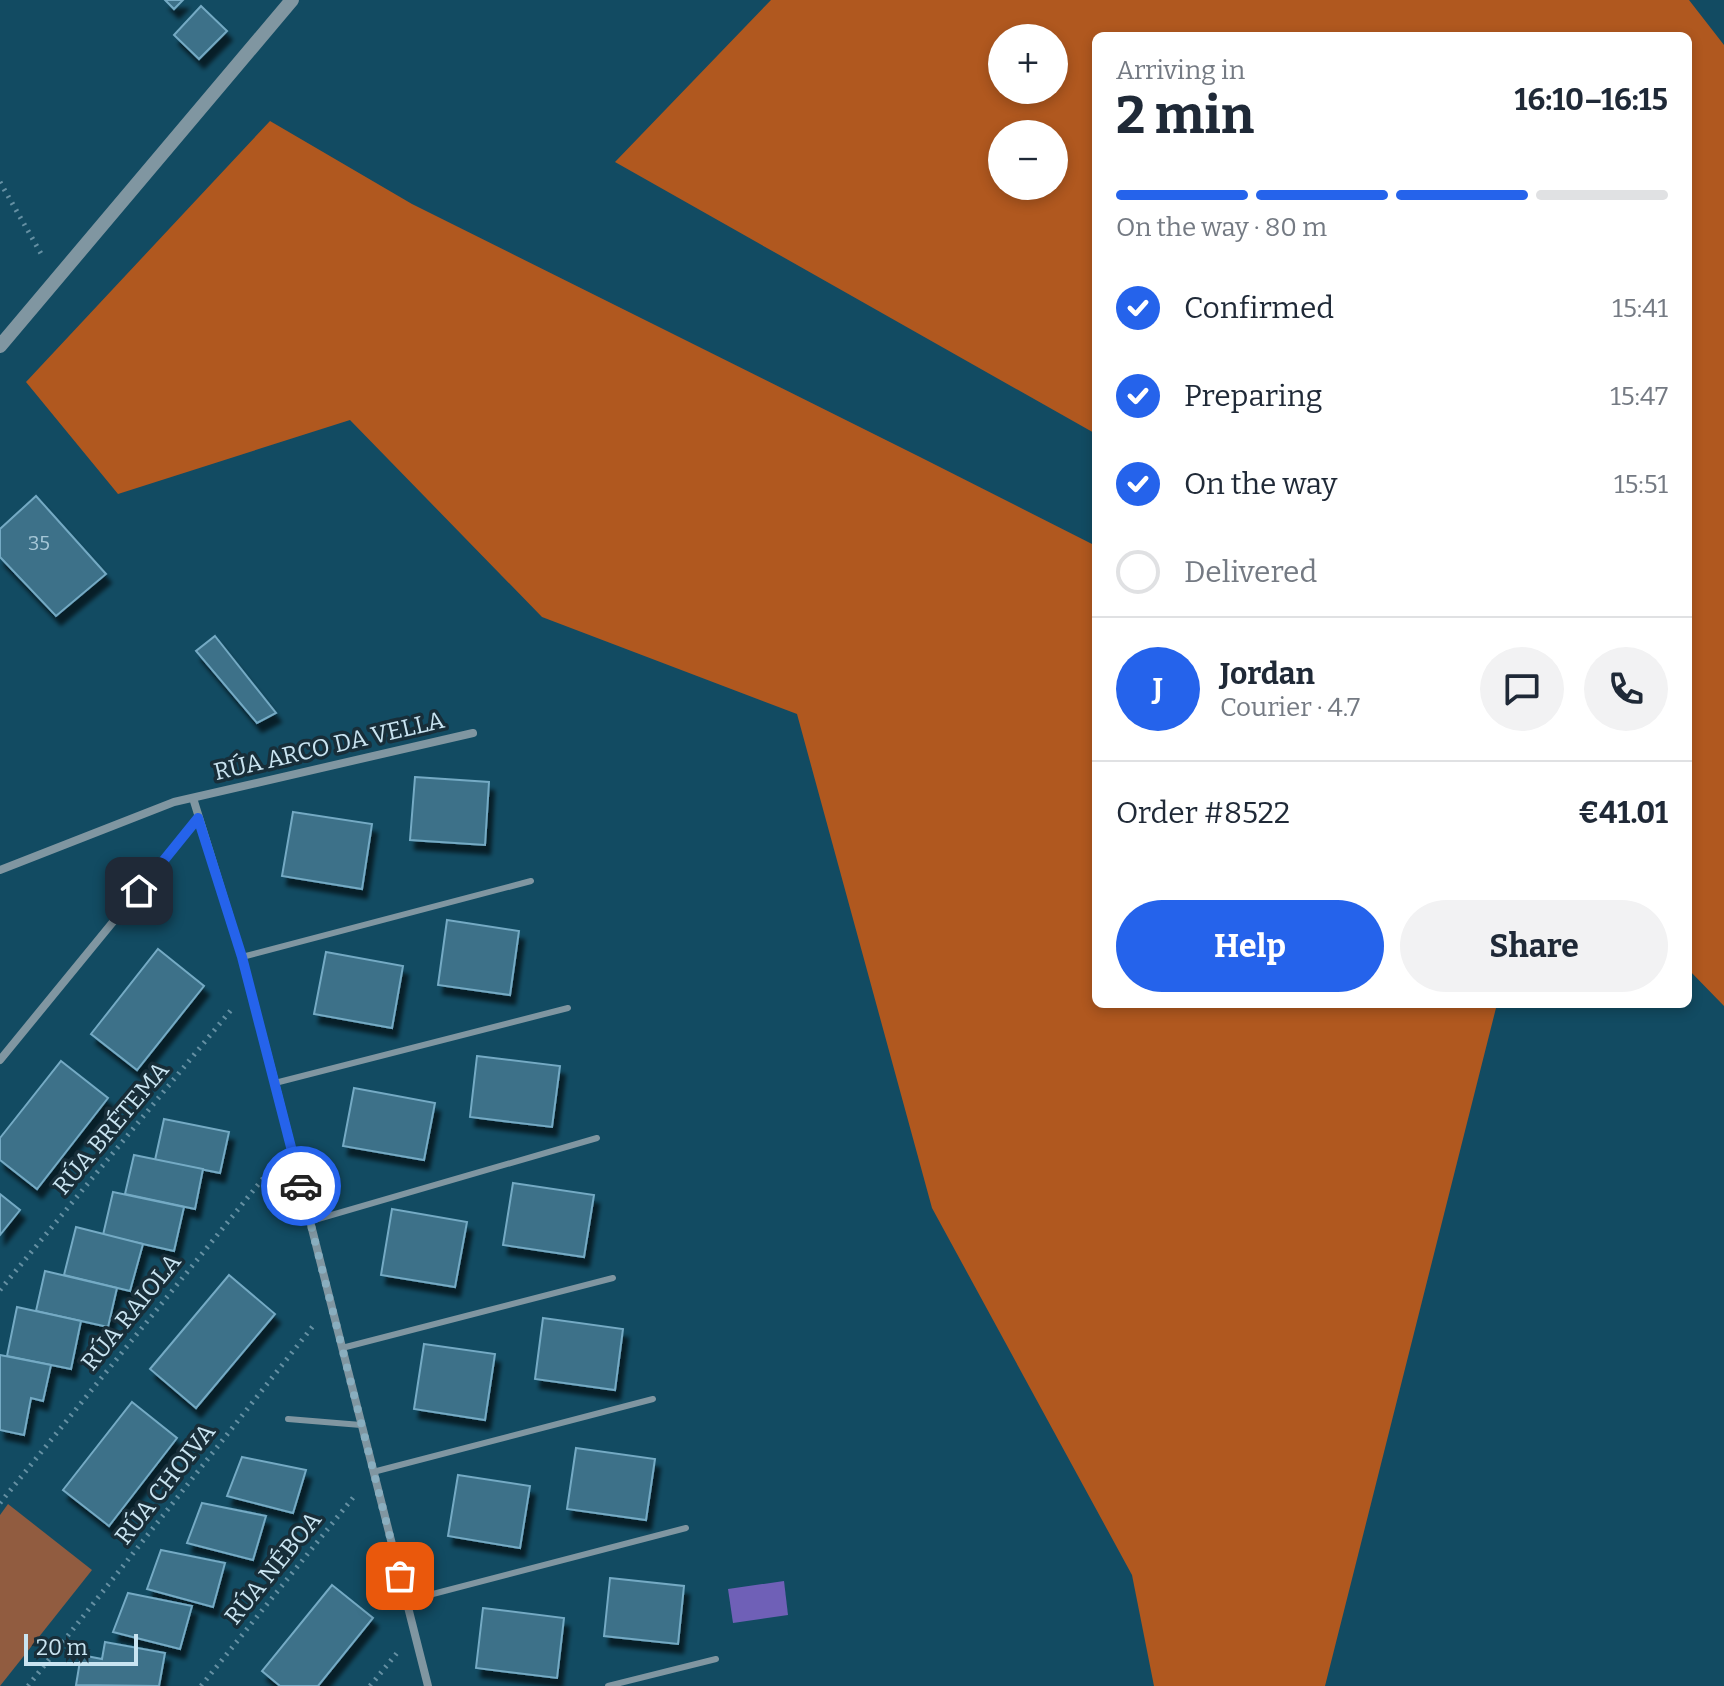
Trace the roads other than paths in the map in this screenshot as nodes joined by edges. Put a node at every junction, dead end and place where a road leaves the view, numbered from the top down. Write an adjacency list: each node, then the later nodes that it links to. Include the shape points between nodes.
1 (292, 0): 2 (street)
2 (0, 346)
3 (473, 733): 4 (street, RÚA ARCO DA VELLA)
4 (193, 798): 5 (street, RÚA ARCO DA VELLA); 6 (street, RÚA ARCO DA VELLA)
5 (198, 818): 8 (street, RÚA ARCO DA VELLA); 10 (street)
6 (0, 870)
7 (531, 881): 8 (lane)
8 (242, 957): 11 (street, RÚA ARCO DA VELLA)
9 (568, 1008): 11 (lane)
10 (0, 1060)
11 (275, 1083): 13 (street, RÚA ARCO DA VELLA)
12 (597, 1138): 13 (lane)
13 (311, 1221): 15 (street, RÚA ARCO DA VELLA)
14 (613, 1278): 15 (lane)
15 (342, 1348): 18 (street, RÚA ARCO DA VELLA)
16 (653, 1399): 19 (lane)
17 (288, 1419): 18 (lane)
18 (361, 1425): 19 (street, RÚA ARCO DA VELLA)
19 (373, 1472): 21 (street, RÚA ARCO DA VELLA)
20 (686, 1528): 21 (lane)
21 (406, 1601): 23 (street, RÚA ARCO DA VELLA)
22 (716, 1659): 24 (lane)
23 (428, 1686)
24 (608, 1686)

